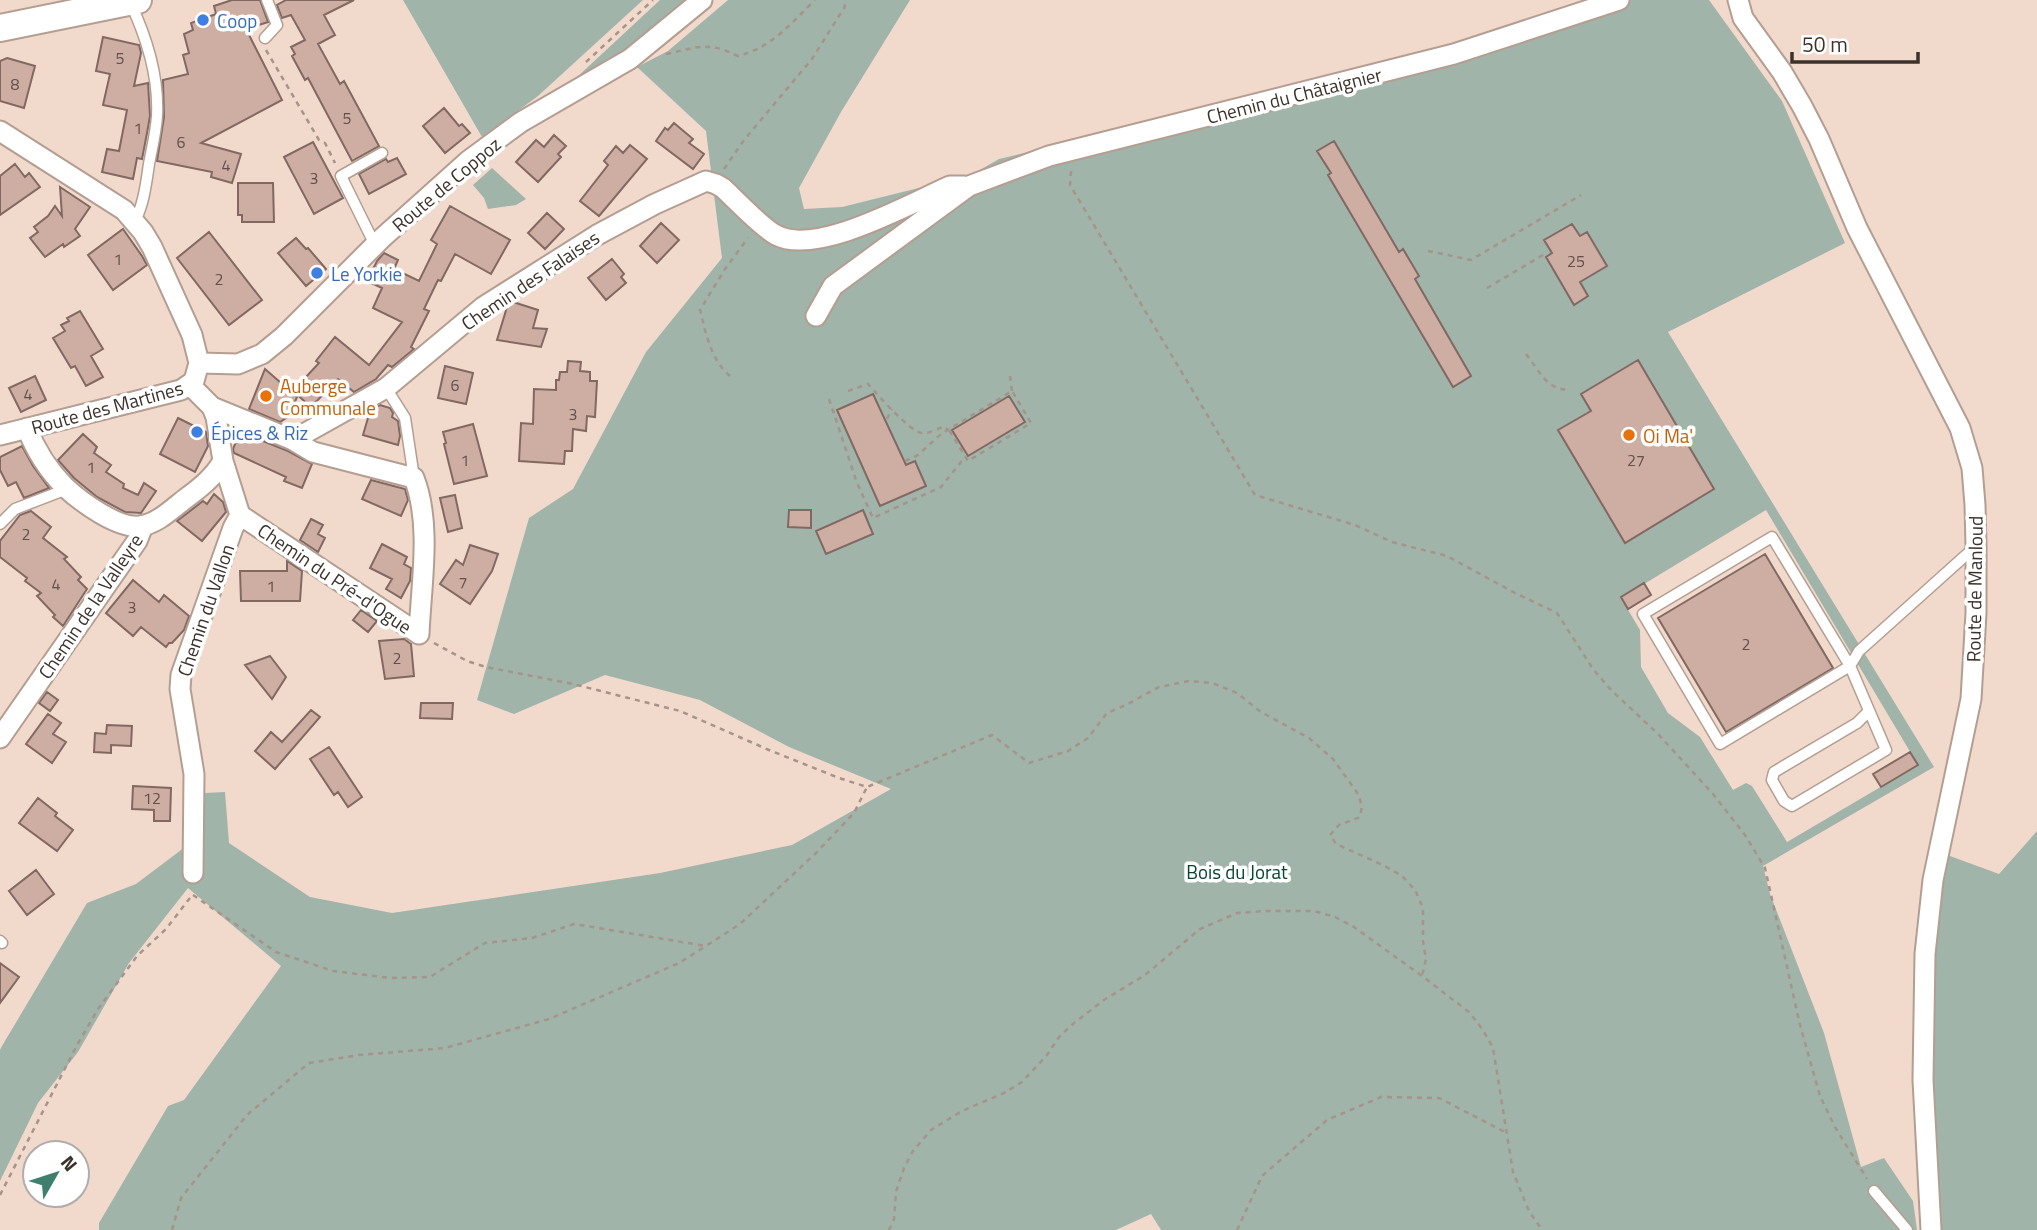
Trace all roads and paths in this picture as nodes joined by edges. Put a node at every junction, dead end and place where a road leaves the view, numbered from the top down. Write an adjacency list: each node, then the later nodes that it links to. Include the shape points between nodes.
1 (267, 0): 10 (lane, via 277,25)
2 (653, 0): 12 (path)
3 (702, 0): 11 (street, Route de Coppoz)
4 (815, 0): 11 (path, via 783,33 738,56 708,45 658,55)
5 (847, 0): 17 (path, via 812,59)
6 (1619, 0): 14 (street, Chemin du Châtaignier, via 1454,54)
7 (1738, 0): 52 (street, Route de Manloud, via 1743,18 1802,106 1857,228 1960,428 1972,468)
8 (134, 1): 9 (main road); 20 (lane, via 154,68 158,103 146,189)
9 (0, 28)
10 (265, 38): 16 (path, via 264,47)
11 (641, 51): 22 (street, Route de Coppoz, via 521,122 468,161)
12 (580, 68)
13 (1, 133): 20 (street)
14 (1072, 150): 18 (street, Chemin du Châtaignier); 63 (path, via 1070,185 1255,495 1447,556 1557,614 1593,669 1713,794 1745,835 1765,868 1820,1096)
15 (382, 153): 16 (lane)
16 (341, 176): 22 (lane)
17 (711, 182): 21 (street, Chemin du Châtaignier); 32 (street, Chemin des Falaises, via 643,210 537,272 476,313)
18 (969, 186): 21 (street, Chemin du Châtaignier, via 950,186 861,227 816,240 786,239); 26 (street, Chemin du Châtaignier, via 832,286)
19 (1581, 195): 23 (path, via 1471,260)
20 (135, 221): 28 (street, via 185,320)
21 (761, 222): 29 (path, via 700,310 708,341 720,367)
22 (375, 245): 28 (street, Route de Coppoz, via 262,354 238,364)
23 (1428, 251)
24 (1543, 255): 25 (path)
25 (1487, 288)
26 (816, 316)
27 (1526, 354): 33 (path, via 1547,382)
28 (199, 363): 31 (street, Route des Martines)
29 (730, 376)
30 (1010, 376): 35 (path)
31 (190, 385): 37 (street); 40 (street, Route des Martines)
32 (386, 388): 43 (street, Chemin des Falaises); 47 (lane, via 405,418)
33 (1567, 390)
34 (848, 391): 38 (path, via 868,384)
35 (1012, 391): 41 (path); 44 (path, via 1031,423 968,461)
36 (829, 399): 44 (path, via 873,518 941,487)
37 (212, 407): 43 (street); 45 (street, Chemin du Pré-d'Ogue)
38 (892, 409): 39 (path); 41 (path, via 918,433 943,427)
39 (887, 419)
40 (27, 428): 42 (street, Route des Martines); 48 (street)
41 (949, 430): 44 (path); 46 (path)
42 (0, 435)
43 (293, 440): 47 (street, via 313,452)
44 (965, 457)
45 (223, 461): 49 (street, Chemin du Pré-d'Ogue); 51 (street, Chemin de la Valleyre, via 189,496)
46 (905, 461)
47 (414, 478): 53 (street, via 424,522)
48 (68, 489): 50 (lane, via 15,509); 51 (street, via 120,523)
49 (240, 515): 53 (street, Chemin du Pré-d'Ogue); 58 (street, Chemin du Vallon, via 181,675 194,774)
50 (0, 524)
51 (144, 526): 56 (street, Chemin de la Valleyre)
52 (1976, 546): 54 (lane, via 1859,651); 70 (street, Route de Manloud, via 1971,699 1933,880 1925,954 1923,1080)
53 (419, 634): 57 (path, via 486,667 680,711)
54 (1850, 666): 54 (lane, via 1720,744 1643,614 1772,537); 55 (lane)
55 (1869, 711): 55 (lane, via 1857,723 1774,772 1772,780 1784,801 1792,806 1886,750)
56 (0, 738)
57 (867, 787): 60 (path, via 854,813 816,853 740,924); 61 (path, via 992,735 1029,763 1068,751 1088,738 1107,713 1158,687 1189,681 1212,683 1237,693 1309,738 1333,759 1362,806 1360,817 1339,825 1330,835 1336,844 1402,876 1415,890 1423,908 1426,959)
58 (193, 873): 59 (path)
59 (193, 895): 60 (path, via 276,952 333,971 391,978 430,977 485,943 532,938 574,924); 64 (path, via 136,956 98,1009)
60 (706, 946): 65 (path, via 679,963 549,1019 445,1048 309,1063 247,1115 181,1198)
61 (1422, 976): 62 (path, via 1469,1013 1493,1048); 66 (path, via 1354,927 1326,914 1266,911 1217,920 1074,1023 1023,1082 931,1130 904,1168)
62 (1507, 1132): 67 (path, via 1439,1098 1381,1097 1327,1120 1262,1176); 68 (path, via 1513,1172)
63 (1874, 1191): 69 (lane)
64 (0, 1195)
65 (172, 1230)
66 (889, 1230)
67 (1237, 1230)
68 (1542, 1230)
69 (1907, 1230)
70 (1931, 1230)

